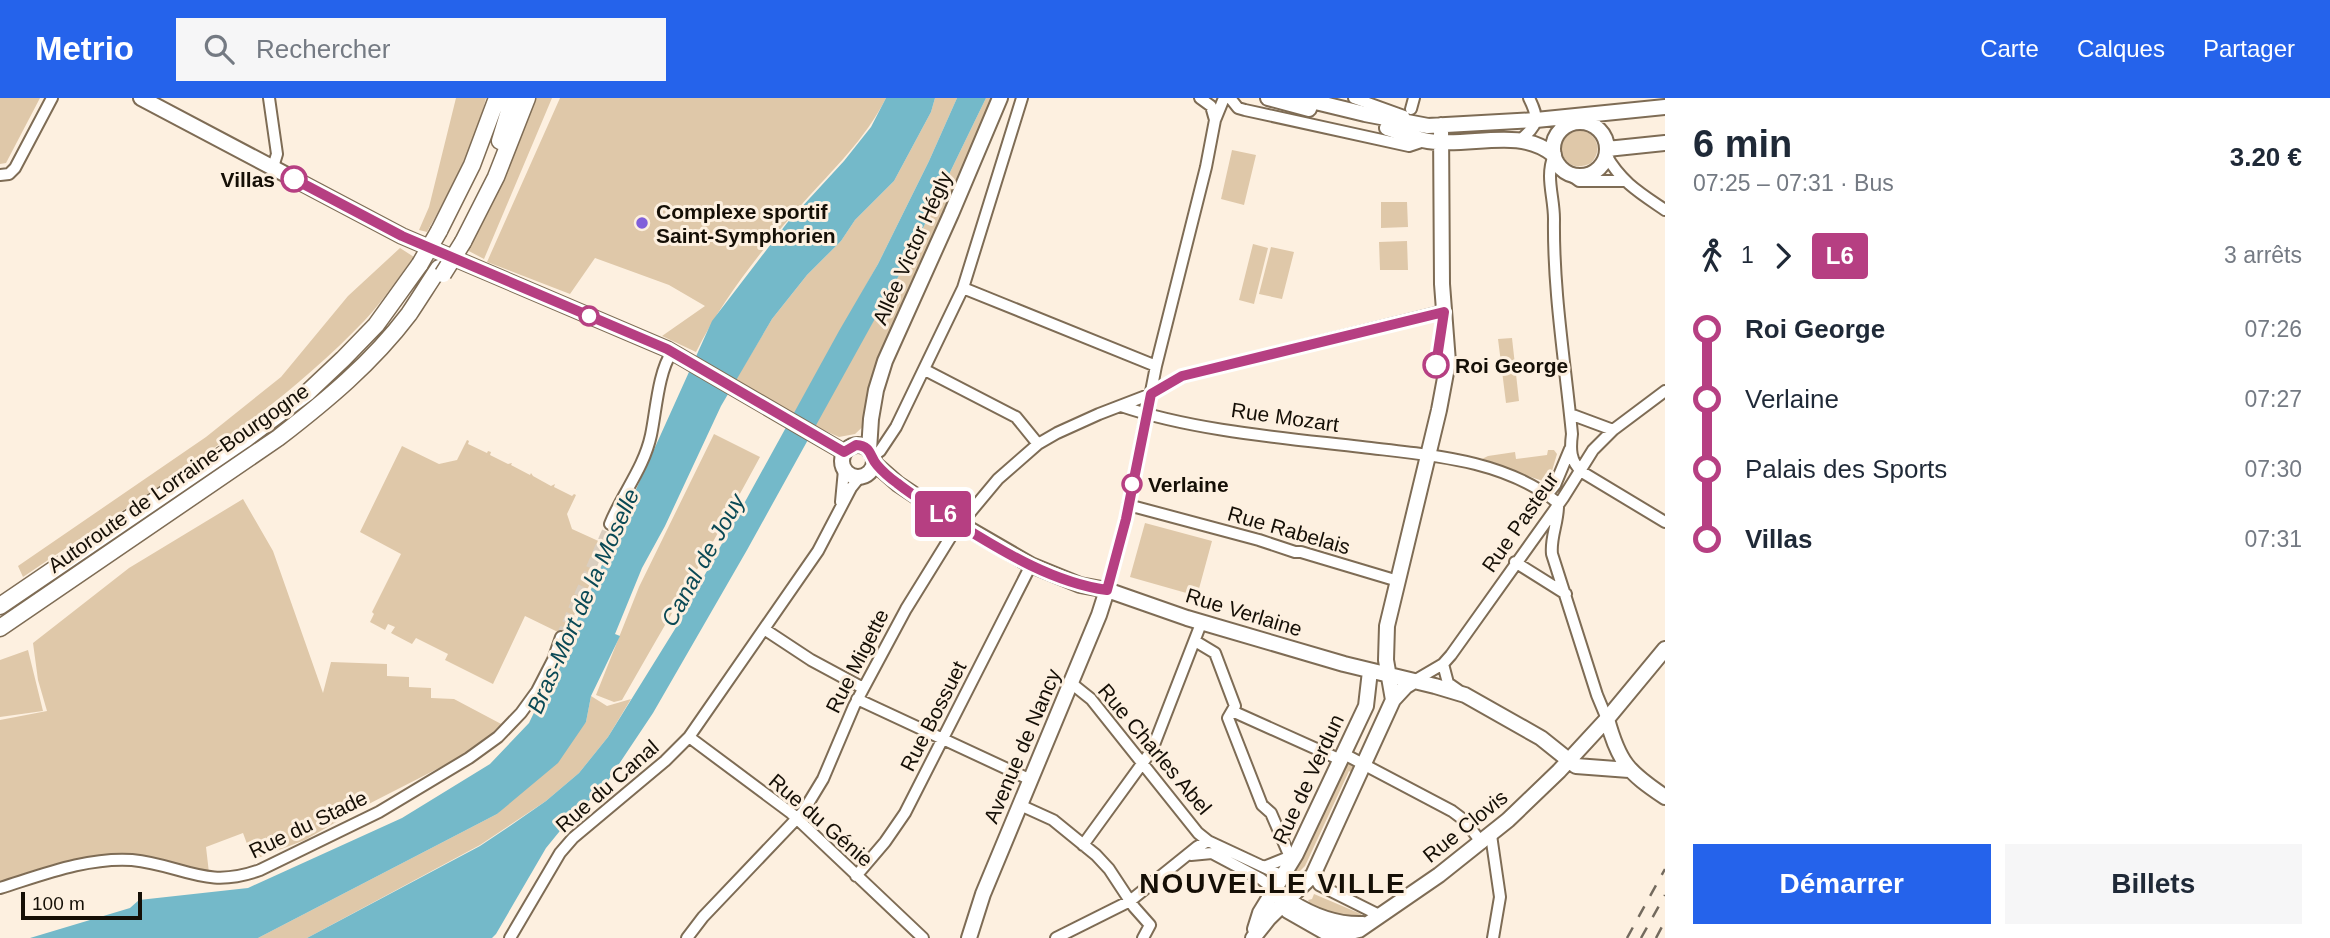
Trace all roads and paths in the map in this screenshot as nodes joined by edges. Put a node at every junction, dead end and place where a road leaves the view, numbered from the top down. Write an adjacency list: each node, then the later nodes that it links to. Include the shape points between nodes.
1 (52, 98): 32 (street, via 15,168)
2 (141, 98): 30 (main road, Rue Verlaine)
3 (269, 98): 30 (street, via 277,154)
4 (489, 98): 29 (highway)
5 (497, 98): 29 (highway, Autoroute de Lorraine-Bourgogne)
6 (513, 98): 36 (highway)
7 (527, 98): 36 (highway, via 496,177)
8 (1000, 98): 53 (main road, Allée Victor Hégly, via 885,361)
9 (1022, 98): 37 (street, Rue du Canal)
10 (1199, 98): 19 (street, via 1211,106)
11 (1224, 98): 19 (street)
12 (1230, 98): 24 (street, via 1238,108 1392,143 1409,146)
13 (1268, 98): 24 (main road)
14 (1299, 98): 22 (main road, via 1401,122)
15 (1354, 98): 22 (street)
16 (1529, 98): 20 (street)
17 (1626, 105): 18 (main road); 21 (main road)
18 (1665, 107)
19 (1215, 120): 40 (street)
20 (1536, 120): 21 (main road); 22 (main road); 23 (street)
21 (1575, 120): 27 (main road, via 1601,133); 28 (main road, via 1556,135)
22 (1441, 125): 25 (main road)
23 (1520, 140): 25 (main road); 28 (main road)
24 (1426, 141): 25 (main road)
25 (1442, 142): 38 (main road)
26 (1665, 143): 27 (main road)
27 (1606, 152): 31 (main road, via 1602,164 1590,174); 33 (street)
28 (1554, 155): 31 (main road); 34 (street, via 1549,168)
29 (472, 165): 68 (highway, Autoroute de Lorraine-Bourgogne, bridge, via 420,264 376,325 308,392)
30 (273, 167): 39 (main road, Rue Verlaine, via 402,236)
31 (1567, 172): 33 (street, via 1579,181); 34 (street)
32 (0, 175)
33 (1623, 181): 35 (street)
34 (1552, 197): 45 (street)
35 (1665, 210)
36 (459, 241): 70 (highway, Autoroute de Lorraine-Bourgogne, bridge, via 419,307 316,409)
37 (963, 288): 40 (street); 41 (street, Rue du Canal)
38 (1444, 312): 43 (street, Rue Migette, via 1182,376); 51 (main road, via 1448,362)
39 (675, 354): 53 (main road, Rue Verlaine); 61 (street, via 667,362 643,459)
40 (1156, 366): 43 (street)
41 (925, 370): 49 (street, via 1016,417); 53 (street, Rue du Canal, via 880,451)
42 (1665, 391): 47 (street, Rue Pasteur)
43 (1151, 394): 44 (street, Rue Migette); 46 (street)
44 (1121, 406): 46 (street, Rue Mozart); 49 (street, Rue Migette)
45 (1570, 414): 47 (street); 48 (street)
46 (1147, 415): 51 (street, Rue Mozart); 58 (street)
47 (1613, 430): 52 (street, Rue Pasteur)
48 (1572, 433): 50 (street); 52 (street)
49 (1038, 444): 62 (street, Rue Migette, via 998,479)
50 (1570, 449): 55 (street); 56 (street)
51 (1423, 455): 56 (street, Rue Mozart, via 1480,465); 65 (main road)
52 (1586, 459): 55 (street, Rue Pasteur)
53 (863, 460): 54 (main road, Allée Victor Hégly, via 841,461); 59 (street, Rue du Canal); 62 (main road, Rue Verlaine)
54 (844, 470): 59 (street)
55 (1579, 470): 57 (street, Rue Pasteur); 60 (street)
56 (1547, 495): 57 (street, Rue Mozart)
57 (1558, 503): 63 (street, Rue Pasteur); 67 (street, via 1551,547)
58 (1128, 505): 65 (street, Rue Rabelais); 66 (street)
59 (840, 508): 71 (street, Rue du Canal, via 818,551)
60 (1665, 522)
61 (610, 524)
62 (960, 524): 64 (main road, Rue Verlaine); 81 (street, Rue Migette)
63 (1515, 562): 67 (street); 75 (street, Rue Pasteur)
64 (1031, 565): 66 (main road, Rue Verlaine, via 1080,585); 87 (street, Rue Bossuet)
65 (1398, 580): 77 (main road, via 1385,640)
66 (1107, 590): 69 (main road, Rue Verlaine); 79 (main road, Avenue de Nancy)
67 (1566, 594): 85 (street)
68 (0, 606)
69 (1202, 621): 73 (street); 76 (main road, Rue Verlaine)
70 (0, 628)
71 (764, 629): 81 (street); 86 (street, Rue du Canal)
72 (561, 637): 107 (street, Rue du Stade, via 537,691 498,737 379,812 260,870 213,878 131,860 96,862)
73 (1195, 641): 84 (street, via 1215,653 1235,706); 90 (street)
74 (1665, 649): 85 (main road, Rue Clovis)
75 (1443, 664): 78 (street, Rue Pasteur); 80 (street)
76 (1370, 671): 77 (main road); 88 (main road, Rue de Verdun, via 1368,699)
77 (1388, 671): 78 (main road); 83 (main road)
78 (1420, 678): 80 (main road); 82 (main road); 83 (main road, Rue de Verdun)
79 (1071, 683): 90 (street, Rue Charles Abel, via 1091,699); 93 (main road, Avenue de Nancy)
80 (1447, 683): 82 (street)
81 (860, 693): 87 (street); 96 (street, Rue Migette, via 823,779)
82 (1465, 695): 89 (main road, via 1541,738)
83 (1393, 700): 91 (main road, Rue de Verdun)
84 (1232, 711): 88 (street); 101 (street, via 1228,718 1262,805)
85 (1607, 719): 89 (main road, Rue Clovis); 92 (main road)
86 (689, 737): 96 (street, Rue du Génie); 114 (street, Rue du Canal, via 573,838)
87 (942, 739): 93 (street); 105 (street, Rue Bossuet, via 905,813)
88 (1342, 757): 91 (street); 101 (main road, Rue de Verdun)
89 (1569, 760): 92 (main road, via 1581,768); 98 (main road, Rue Clovis)
90 (1143, 763): 97 (street, Rue Charles Abel); 99 (street)
91 (1365, 763): 98 (street, via 1452,811); 104 (main road, Rue de Verdun)
92 (1629, 769): 94 (main road)
93 (1031, 780): 95 (main road, Avenue de Nancy)
94 (1665, 797)
95 (1020, 805): 99 (street, via 1053,820); 111 (main road, Avenue de Nancy)
96 (797, 820): 105 (street, Rue du Génie); 115 (street, Rue Migette)
97 (1208, 841): 100 (street); 102 (street); 103 (street)
98 (1484, 841): 112 (main road, Rue Clovis); 122 (street, via 1499,877)
99 (1083, 845): 110 (street, via 1109,869)
100 (1212, 853): 102 (street); 108 (street)
101 (1293, 855): 103 (street); 106 (main road, Rue de Verdun)
102 (1188, 856): 110 (street)
103 (1264, 867): 106 (street)
104 (1312, 875): 109 (main road, Rue de Verdun); 112 (street, via 1320,886)
105 (856, 876): 116 (street, Rue du Génie)
106 (1283, 876): 108 (main road, Rue de Verdun); 109 (main road)
107 (0, 888)
108 (1275, 890): 109 (main road); 121 (main road, Rue de Verdun, via 1260,913)
109 (1290, 898): 113 (main road); 113 (main road, via 1288,911 1325,932); 121 (main road, Rue de Verdun)
110 (1130, 901): 119 (street); 120 (street, via 1150,925)
111 (974, 918): 117 (main road, Avenue de Nancy); 118 (main road, Avenue de Nancy)
112 (1375, 920): 113 (main road)
113 (1343, 932)
114 (510, 938)
115 (687, 938)
116 (923, 938)
117 (962, 938)
118 (969, 938)
119 (1056, 938)
120 (1143, 938)
121 (1252, 938)
122 (1493, 938)

